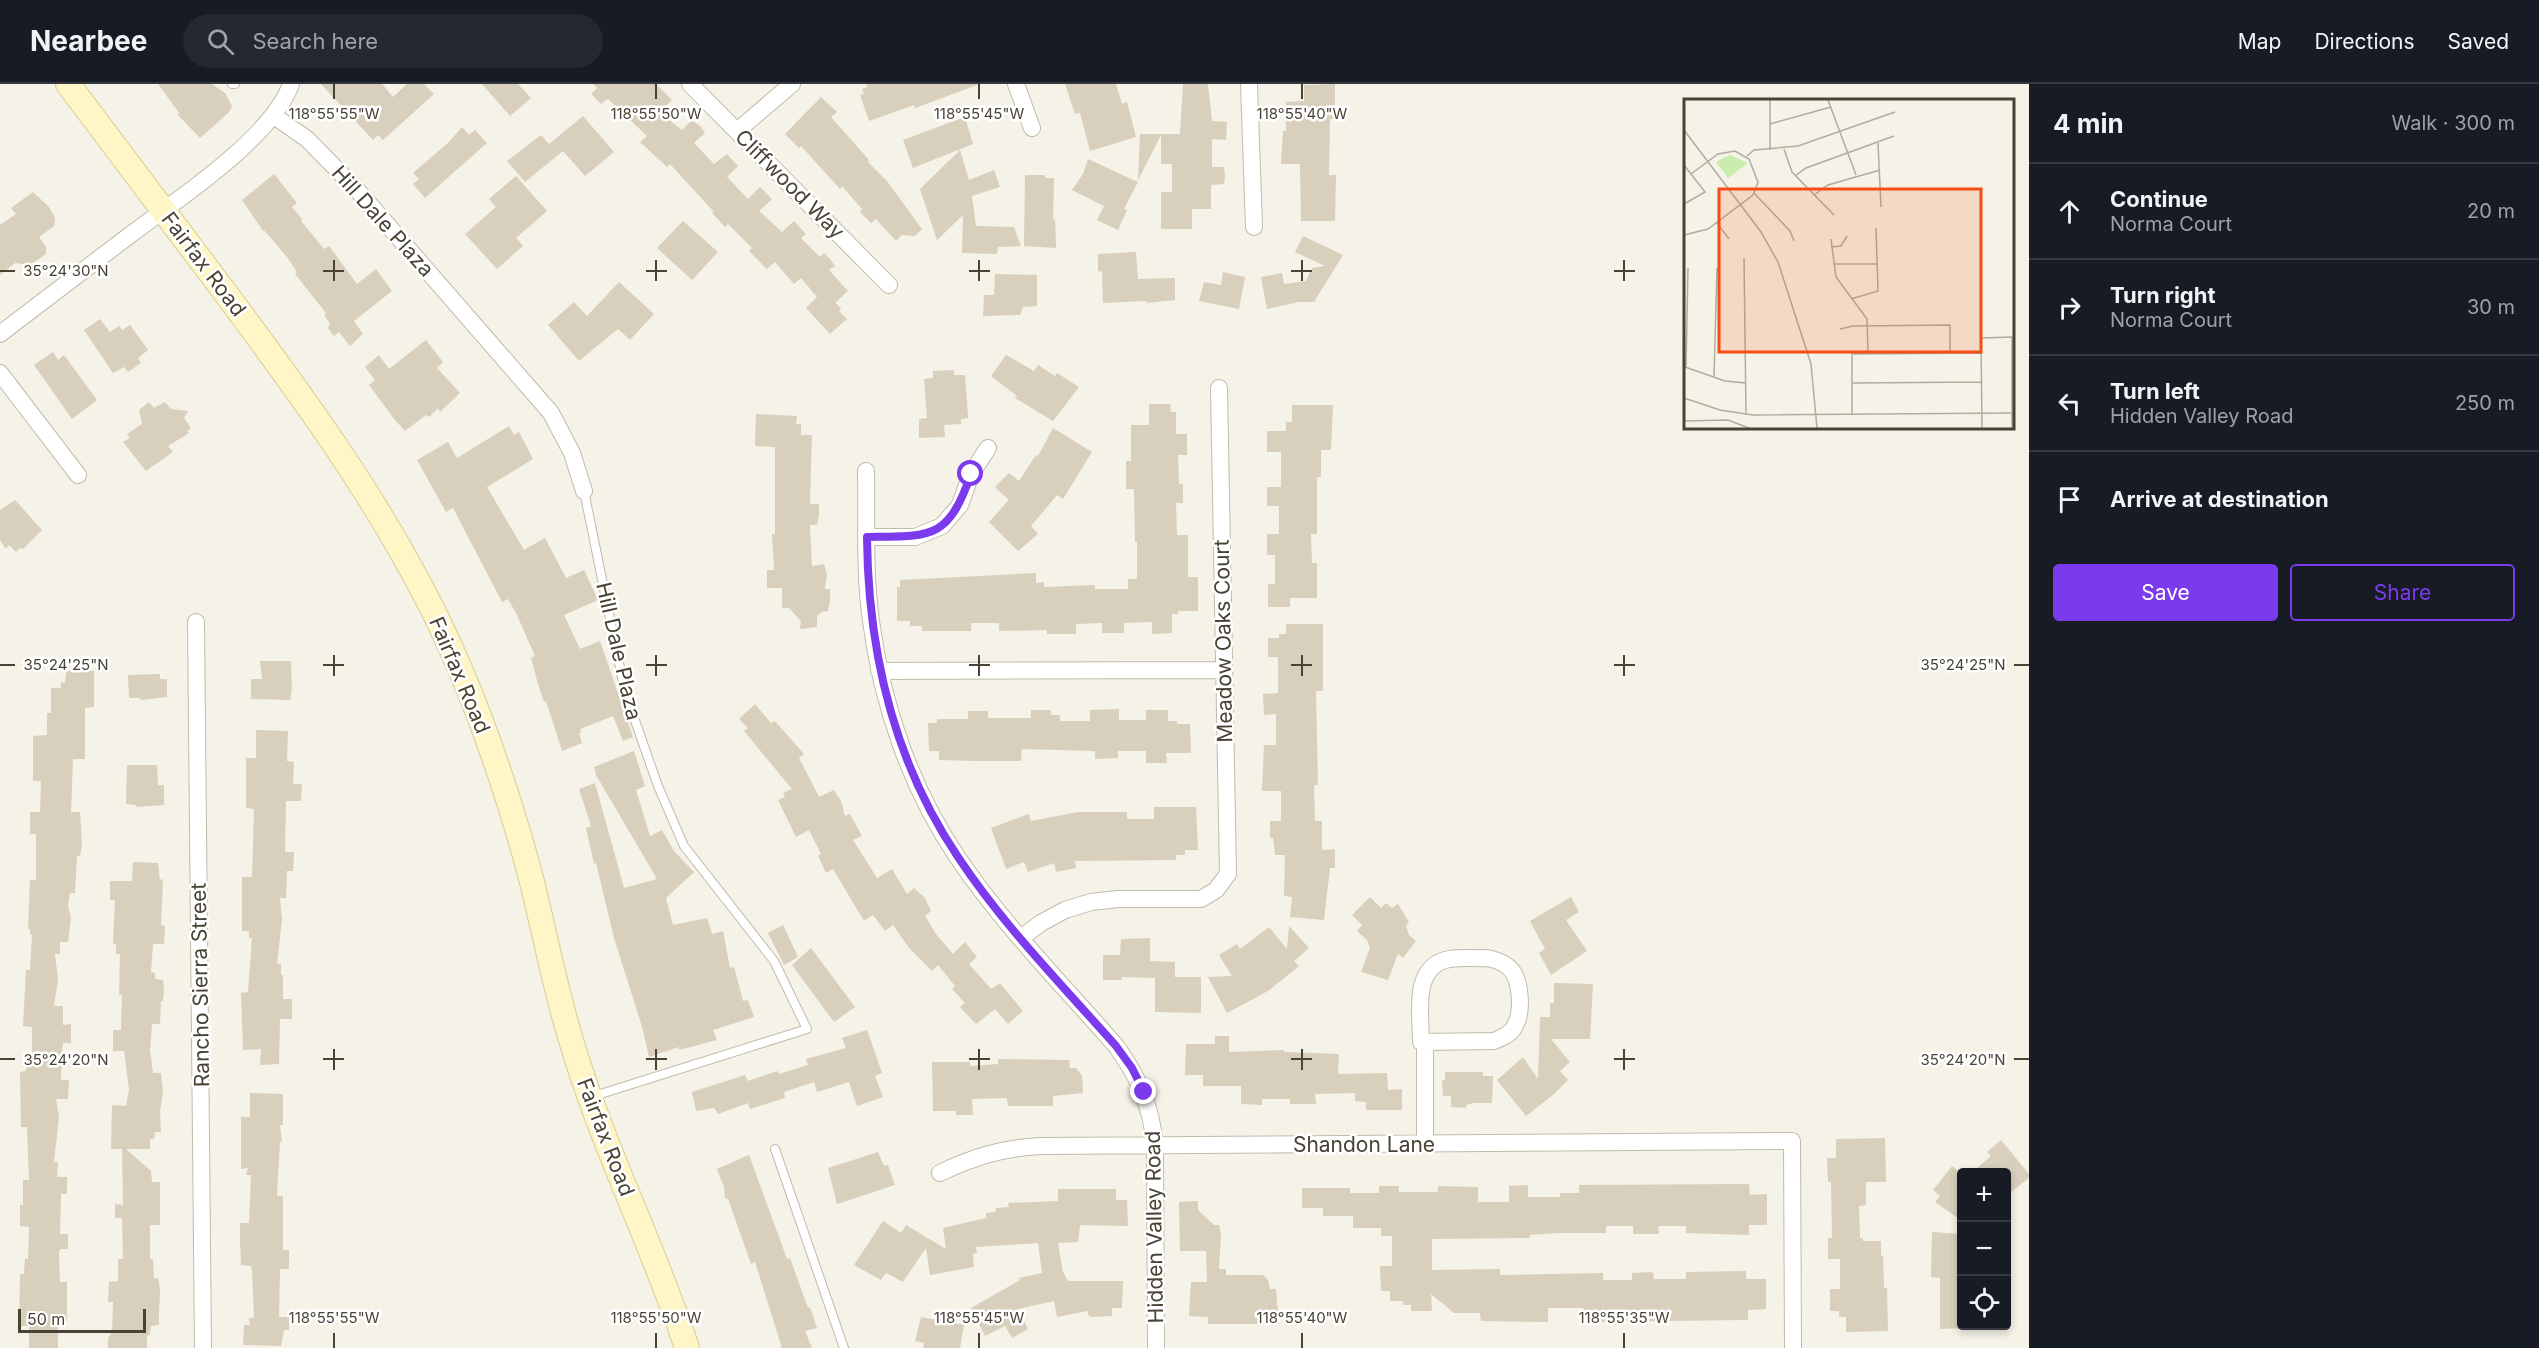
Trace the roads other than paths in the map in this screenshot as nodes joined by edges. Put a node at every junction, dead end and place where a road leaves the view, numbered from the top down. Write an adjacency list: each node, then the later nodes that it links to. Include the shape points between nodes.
1 (68, 84): 10 (main road, Fairfax Road)
2 (690, 84): 9 (street, Cliffwood Way)
3 (792, 84): 9 (street)
4 (1016, 84): 8 (street)
5 (1250, 84): 11 (street)
6 (289, 85): 7 (street)
7 (274, 116): 10 (street, via 259,133); 19 (street, Hill Dale Plaza, via 307,139 358,191 551,413 572,453)
8 (1032, 128)
9 (737, 131): 12 (street, Cliffwood Way)
10 (164, 210): 13 (street); 26 (main road, Fairfax Road, via 349,463 402,552 450,647 506,793)
11 (1254, 227)
12 (889, 285)
13 (0, 334)
14 (0, 373): 18 (street)
15 (1219, 388): 22 (street, Meadow Oaks Court)
16 (988, 448): 20 (street, via 971,474 960,505 942,526 915,537)
17 (866, 471): 20 (street, Hidden Valley Road)
18 (78, 475)
19 (584, 491): 26 (lane, Hill Dale Plaza, via 625,692 658,786 684,846 774,961 807,1029)
20 (867, 537): 23 (street, Hidden Valley Road, via 871,620)
21 (196, 622): 31 (street, Rancho Sierra Street)
22 (1223, 670): 23 (street); 24 (street, Meadow Oaks Court, via 1228,874 1216,890 1201,898 1091,902 1065,910)
23 (879, 672): 24 (street, Hidden Valley Road, via 893,723 933,815 978,886)
24 (1021, 938): 28 (street, Hidden Valley Road, via 1132,1068 1152,1118)
25 (1425, 1042): 25 (street, via 1421,1042 1422,982 1436,964 1447,959 1487,958 1498,960 1514,972 1519,984 1520,1009 1513,1029 1505,1037 1494,1041); 27 (street)
26 (589, 1097): 32 (main road, Fairfax Road)
27 (1425, 1143): 28 (street, Shandon Lane); 35 (street, Shandon Lane, via 1792,1141)
28 (1155, 1145): 30 (street, Shandon Lane, via 1021,1147 994,1151); 34 (street, Hidden Valley Road)
29 (775, 1149): 33 (lane)
30 (940, 1173)
31 (203, 1348)
32 (687, 1348)
33 (844, 1348)
34 (1156, 1348)
35 (1793, 1348)

